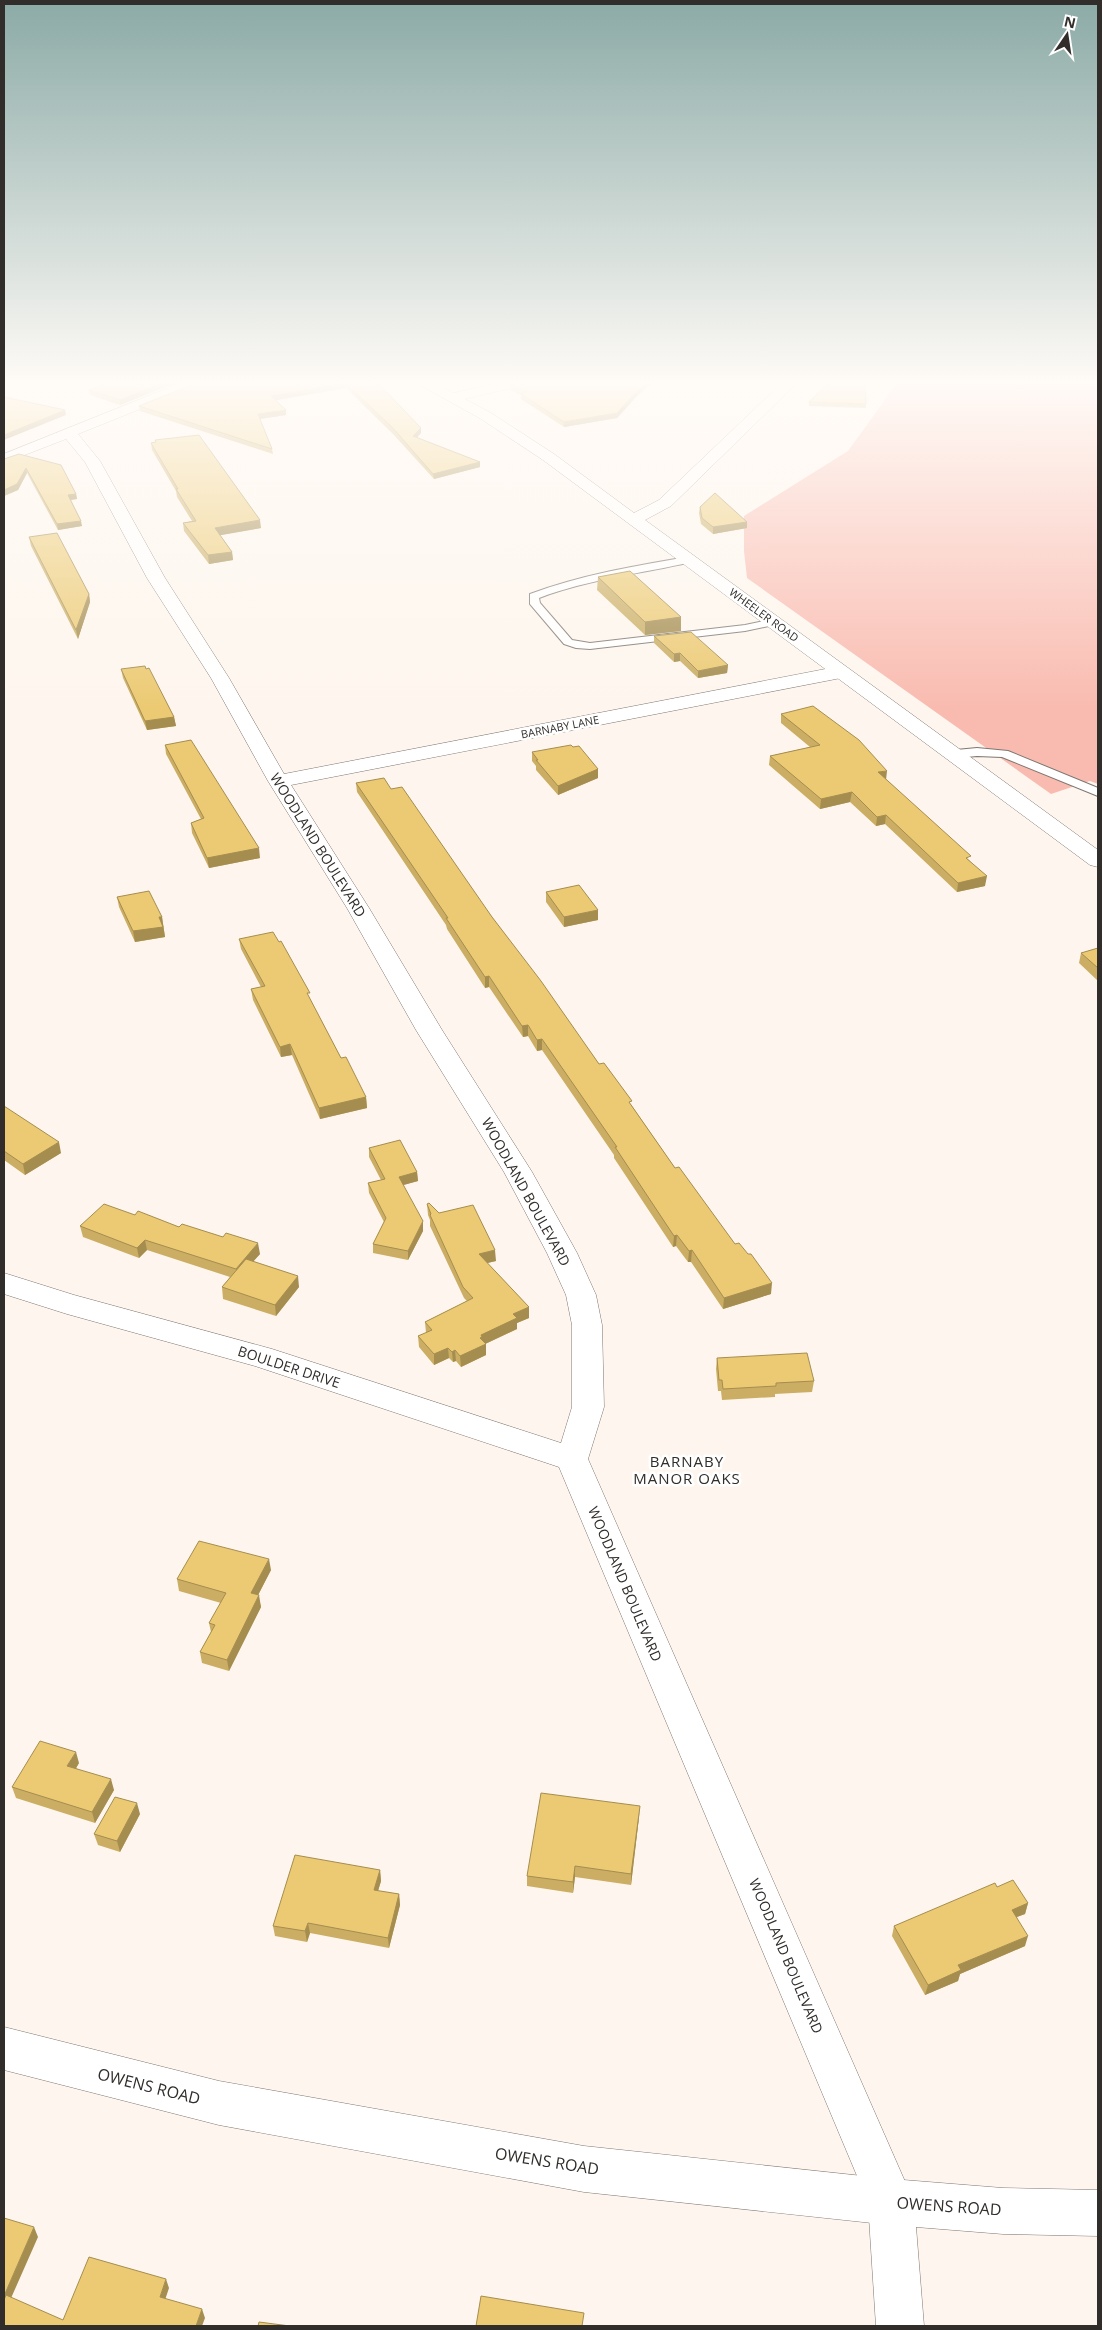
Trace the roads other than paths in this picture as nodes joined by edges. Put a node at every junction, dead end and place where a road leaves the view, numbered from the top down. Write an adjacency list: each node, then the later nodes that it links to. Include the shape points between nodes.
1 (108, 491): 9 (street, WOODLAND BOULEVARD, via 156,578 220,678)
2 (592, 491): 4 (street, WHEELER ROAD)
3 (678, 491): 4 (street, via 665,503)
4 (633, 520): 5 (street, WHEELER ROAD)
5 (687, 560): 6 (street, WHEELER ROAD); 6 (lane, via 582,580 534,596 535,604 560,635 576,645 590,646)
6 (774, 622): 7 (street, WHEELER ROAD)
7 (841, 672): 8 (street, WHEELER ROAD); 9 (street, BARNABY LANE)
8 (956, 754): 10 (lane, via 1004,754); 11 (street, WHEELER ROAD)
9 (278, 781): 13 (street, WOODLAND BOULEVARD, via 518,1172 562,1252 581,1295 587,1326 590,1376 588,1399)
10 (1098, 792)
11 (1098, 860)
12 (4, 1283): 13 (street, BOULDER DRIVE, via 67,1304 262,1357)
13 (572, 1459): 15 (street, WOODLAND BOULEVARD)
14 (4, 2049): 15 (street, OWENS ROAD, via 220,2103 584,2169)
15 (891, 2202): 16 (street, OWENS ROAD, via 1003,2211); 17 (street, WOODLAND BOULEVARD)
16 (1098, 2213)
17 (900, 2326)

